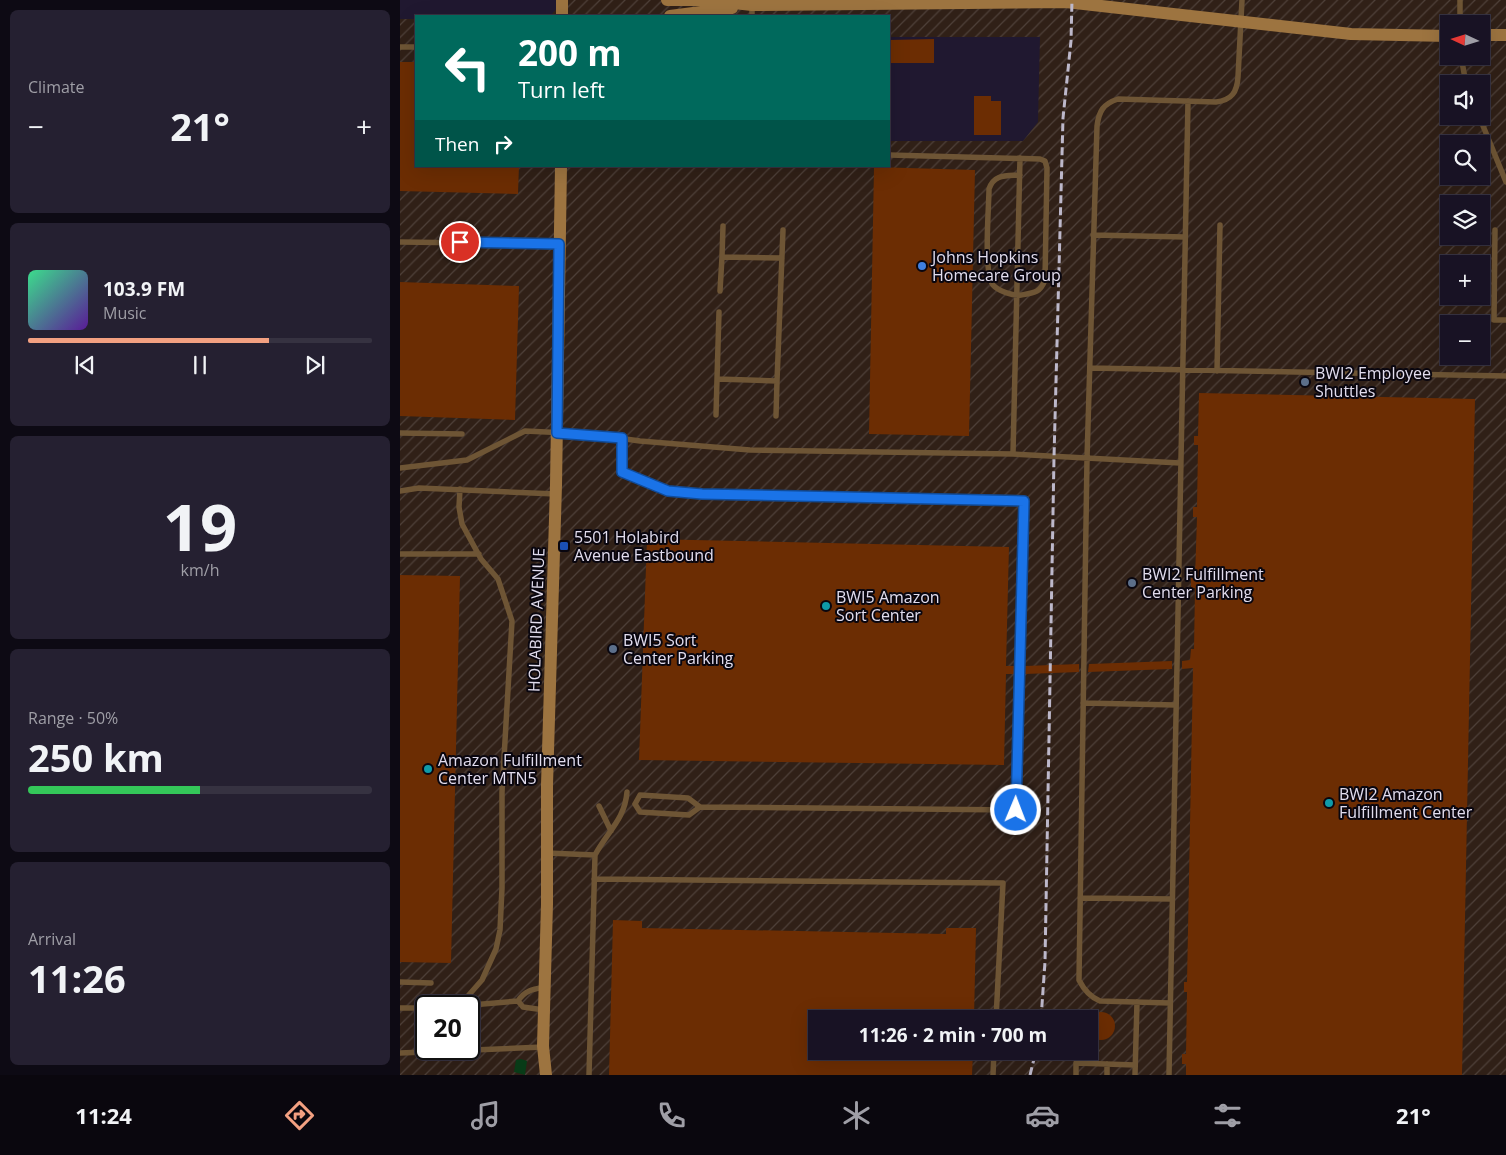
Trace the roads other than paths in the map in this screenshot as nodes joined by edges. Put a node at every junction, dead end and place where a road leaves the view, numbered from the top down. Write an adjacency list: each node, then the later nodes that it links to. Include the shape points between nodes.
1 (562, 0): 6 (main road)
2 (667, 0): 5 (main road, via 707,0)
3 (1242, 0): 9 (lane)
4 (1460, 0): 8 (lane)
5 (752, 11): 7 (main road); 9 (main road, via 1066,2)
6 (562, 15)
7 (686, 15)
8 (1460, 15)
9 (1241, 22): 12 (main road, via 1351,34); 15 (lane, via 1235,93 1222,101)
10 (1490, 35): 11 (main road)
11 (1506, 35)
12 (1440, 36)
13 (400, 47): 14 (lane)
14 (415, 47)
15 (1188, 101): 26 (lane, via 1118,99 1101,109 1095,144); 27 (lane)
16 (1483, 125): 21 (lane)
17 (890, 155): 18 (lane)
18 (1020, 158): 20 (lane); 33 (lane, via 1040,159 1045,161 1047,168 1045,280 1037,292)
19 (561, 167): 29 (main road, HOLABIRD AVENUE)
20 (1020, 175): 33 (lane); 33 (lane, via 996,178 989,188 988,268 993,285)
21 (1506, 182)
22 (1220, 225): 38 (lane)
23 (723, 226): 30 (lane)
24 (783, 230): 31 (lane)
25 (1495, 230): 35 (lane, via 1494,320)
26 (1093, 235): 27 (lane); 36 (lane)
27 (1185, 237): 37 (lane)
28 (400, 242): 29 (lane)
29 (559, 244): 45 (main road, HOLABIRD AVENUE)
30 (722, 257): 31 (lane); 32 (lane)
31 (782, 258): 41 (lane)
32 (720, 291)
33 (1018, 295): 48 (lane)
34 (719, 312): 40 (lane)
35 (1506, 320)
36 (1090, 368): 37 (lane); 49 (lane)
37 (1182, 370): 38 (lane); 50 (lane)
38 (1217, 371): 39 (lane)
39 (1506, 376)
40 (717, 379): 41 (lane); 42 (lane)
41 (777, 381): 43 (lane)
42 (716, 415)
43 (776, 416)
44 (400, 433): 46 (lane)
45 (557, 433): 47 (lane); 51 (lane, via 524,431 467,460); 54 (main road, HOLABIRD AVENUE)
46 (462, 434)
47 (622, 438): 48 (lane, via 750,450); 63 (lane, via 622,472 668,491 1024,501 1016,810)
48 (1013, 454): 49 (lane)
49 (1087, 459): 50 (lane); 57 (lane)
50 (1180, 463): 58 (lane)
51 (400, 468)
52 (460, 489): 53 (lane); 54 (lane); 56 (lane, via 462,524)
53 (400, 491)
54 (556, 494): 65 (main road, HOLABIRD AVENUE)
55 (400, 554): 56 (lane)
56 (479, 554): 73 (lane, via 498,579 512,621 502,792 500,930 496,949 482,980)
57 (1083, 703): 58 (lane); 68 (lane)
58 (1176, 705): 69 (lane)
59 (627, 792): 60 (lane)
60 (626, 804): 61 (lane); 64 (lane)
61 (635, 804): 63 (lane, via 640,812 663,814 689,815); 63 (lane, via 640,795 688,798)
62 (599, 806): 64 (lane)
63 (700, 807)
64 (611, 831): 66 (lane)
65 (547, 853): 66 (lane); 72 (main road, HOLABIRD AVENUE)
66 (595, 855): 67 (lane)
67 (594, 879): 81 (lane, via 1003,883); 89 (lane)
68 (1080, 898): 69 (lane); 75 (lane, via 1078,974 1081,985 1090,996 1100,1001)
69 (1172, 899): 76 (lane)
70 (400, 982): 71 (lane)
71 (431, 983)
72 (545, 987): 74 (lane, via 530,990); 80 (main road, HOLABIRD AVENUE)
73 (468, 995)
74 (518, 1000): 77 (lane); 80 (lane, via 523,1007)
75 (1137, 1002): 76 (lane); 86 (lane)
76 (1170, 1003): 94 (lane)
77 (480, 1004)
78 (400, 1008): 79 (lane)
79 (415, 1008)
80 (544, 1010): 82 (main road, HOLABIRD AVENUE)
81 (996, 1010)
82 (543, 1046): 83 (lane); 87 (main road); 88 (main road, HOLABIRD AVENUE)
83 (400, 1053)
84 (994, 1060): 90 (lane)
85 (1107, 1064): 86 (lane); 91 (lane, via 1076,1063); 92 (lane)
86 (1135, 1066): 93 (lane)
87 (540, 1075)
88 (546, 1075)
89 (589, 1075)
90 (993, 1075)
91 (1076, 1075)
92 (1107, 1075)
93 (1135, 1075)
94 (1169, 1075)

